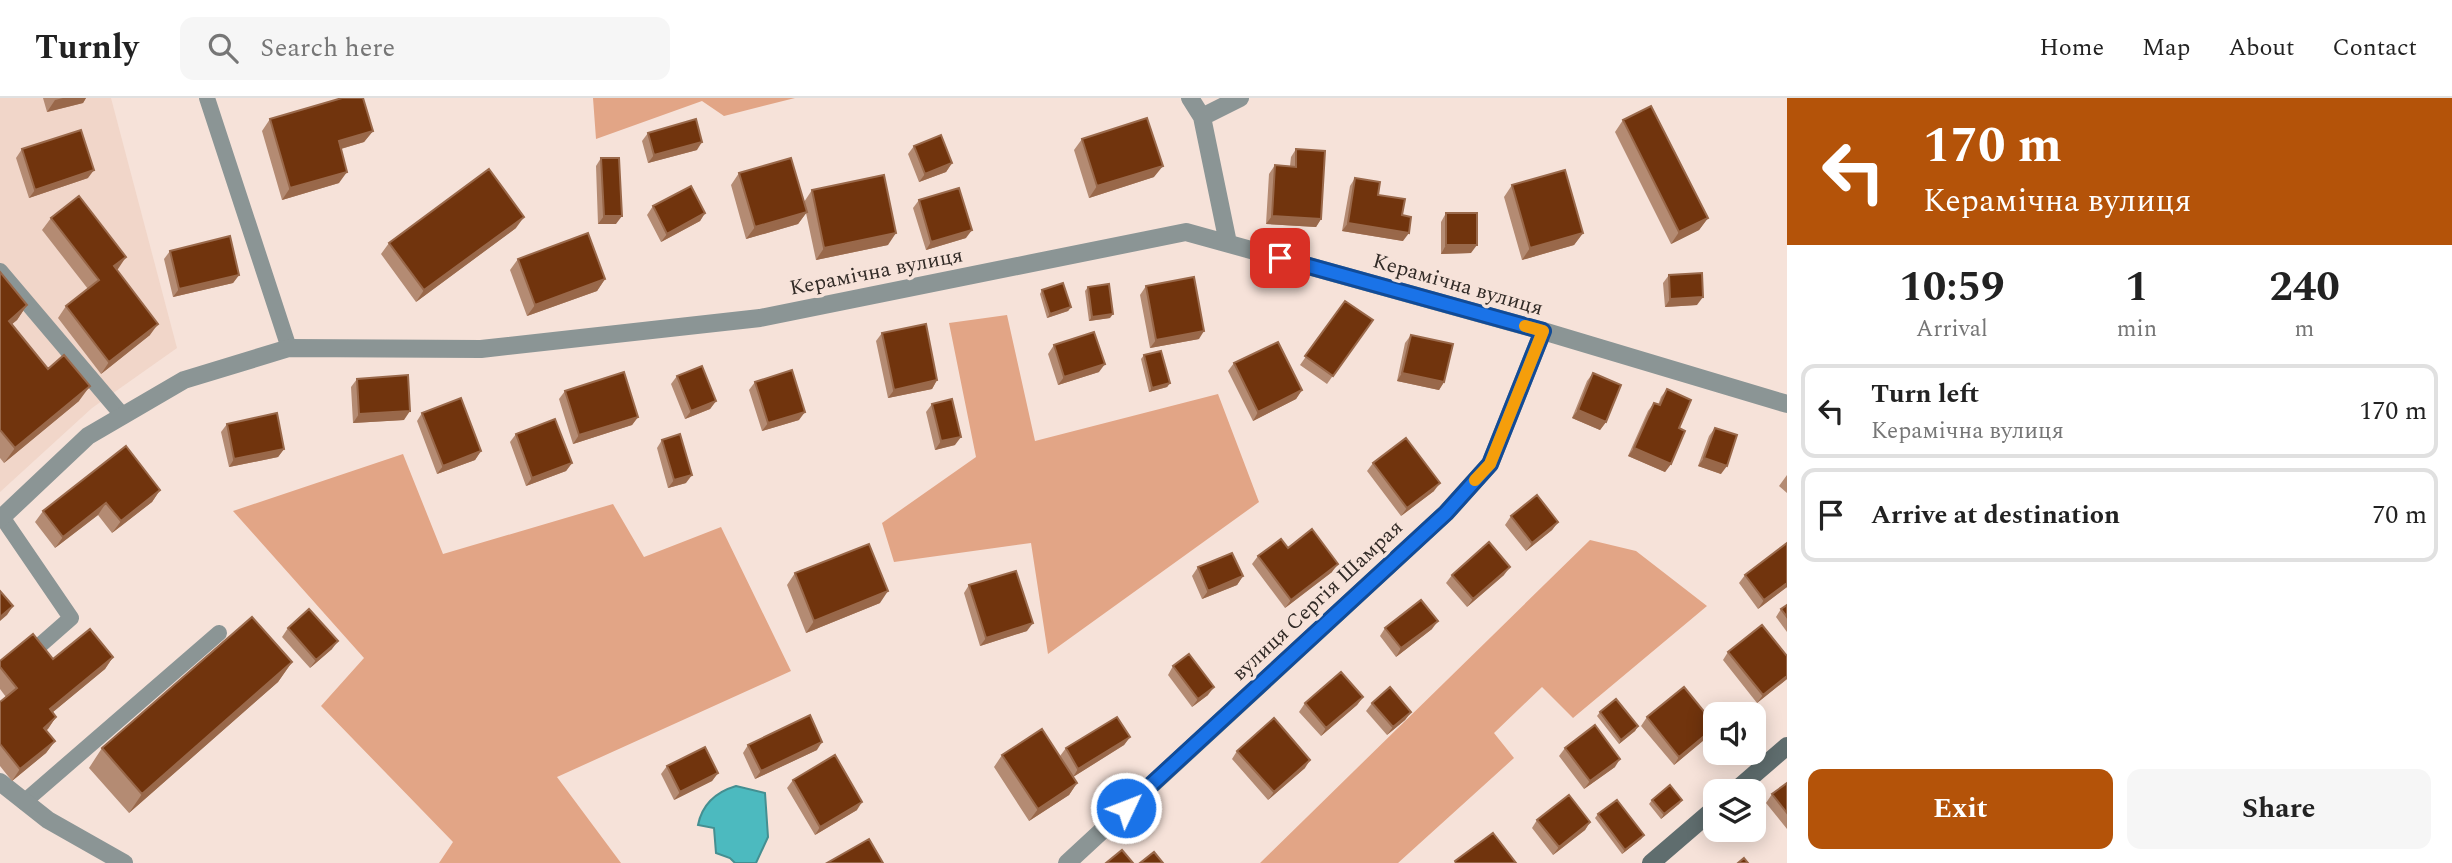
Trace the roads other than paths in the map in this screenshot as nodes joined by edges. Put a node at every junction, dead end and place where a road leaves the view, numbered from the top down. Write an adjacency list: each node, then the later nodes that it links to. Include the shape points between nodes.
1 (207, 98): 8 (lane)
2 (1190, 98): 4 (street)
3 (1240, 98): 4 (street)
4 (1202, 117): 5 (street)
5 (1228, 243): 7 (street, Керамічна вулиця); 8 (street, Керамічна вулиця, via 1186,232 760,318 495,348)
6 (0, 271): 10 (lane)
7 (1543, 331): 9 (street, Керамічна вулиця); 20 (street, вулиця Сергія Шамрая, via 1490,464 1446,513)
8 (289, 348): 10 (street, Керамічна вулиця, via 184,380)
9 (1787, 404)
10 (123, 416): 11 (street, Керамічна вулиця, via 88,436)
11 (1, 518): 13 (lane, via 71,618)
12 (219, 633): 17 (lane)
13 (38, 647)
14 (1787, 746): 15 (street)
15 (1749, 779)
16 (0, 782): 17 (street)
17 (24, 802): 19 (street)
18 (1703, 818): 21 (street)
19 (124, 863)
20 (1067, 863)
21 (1651, 863)

